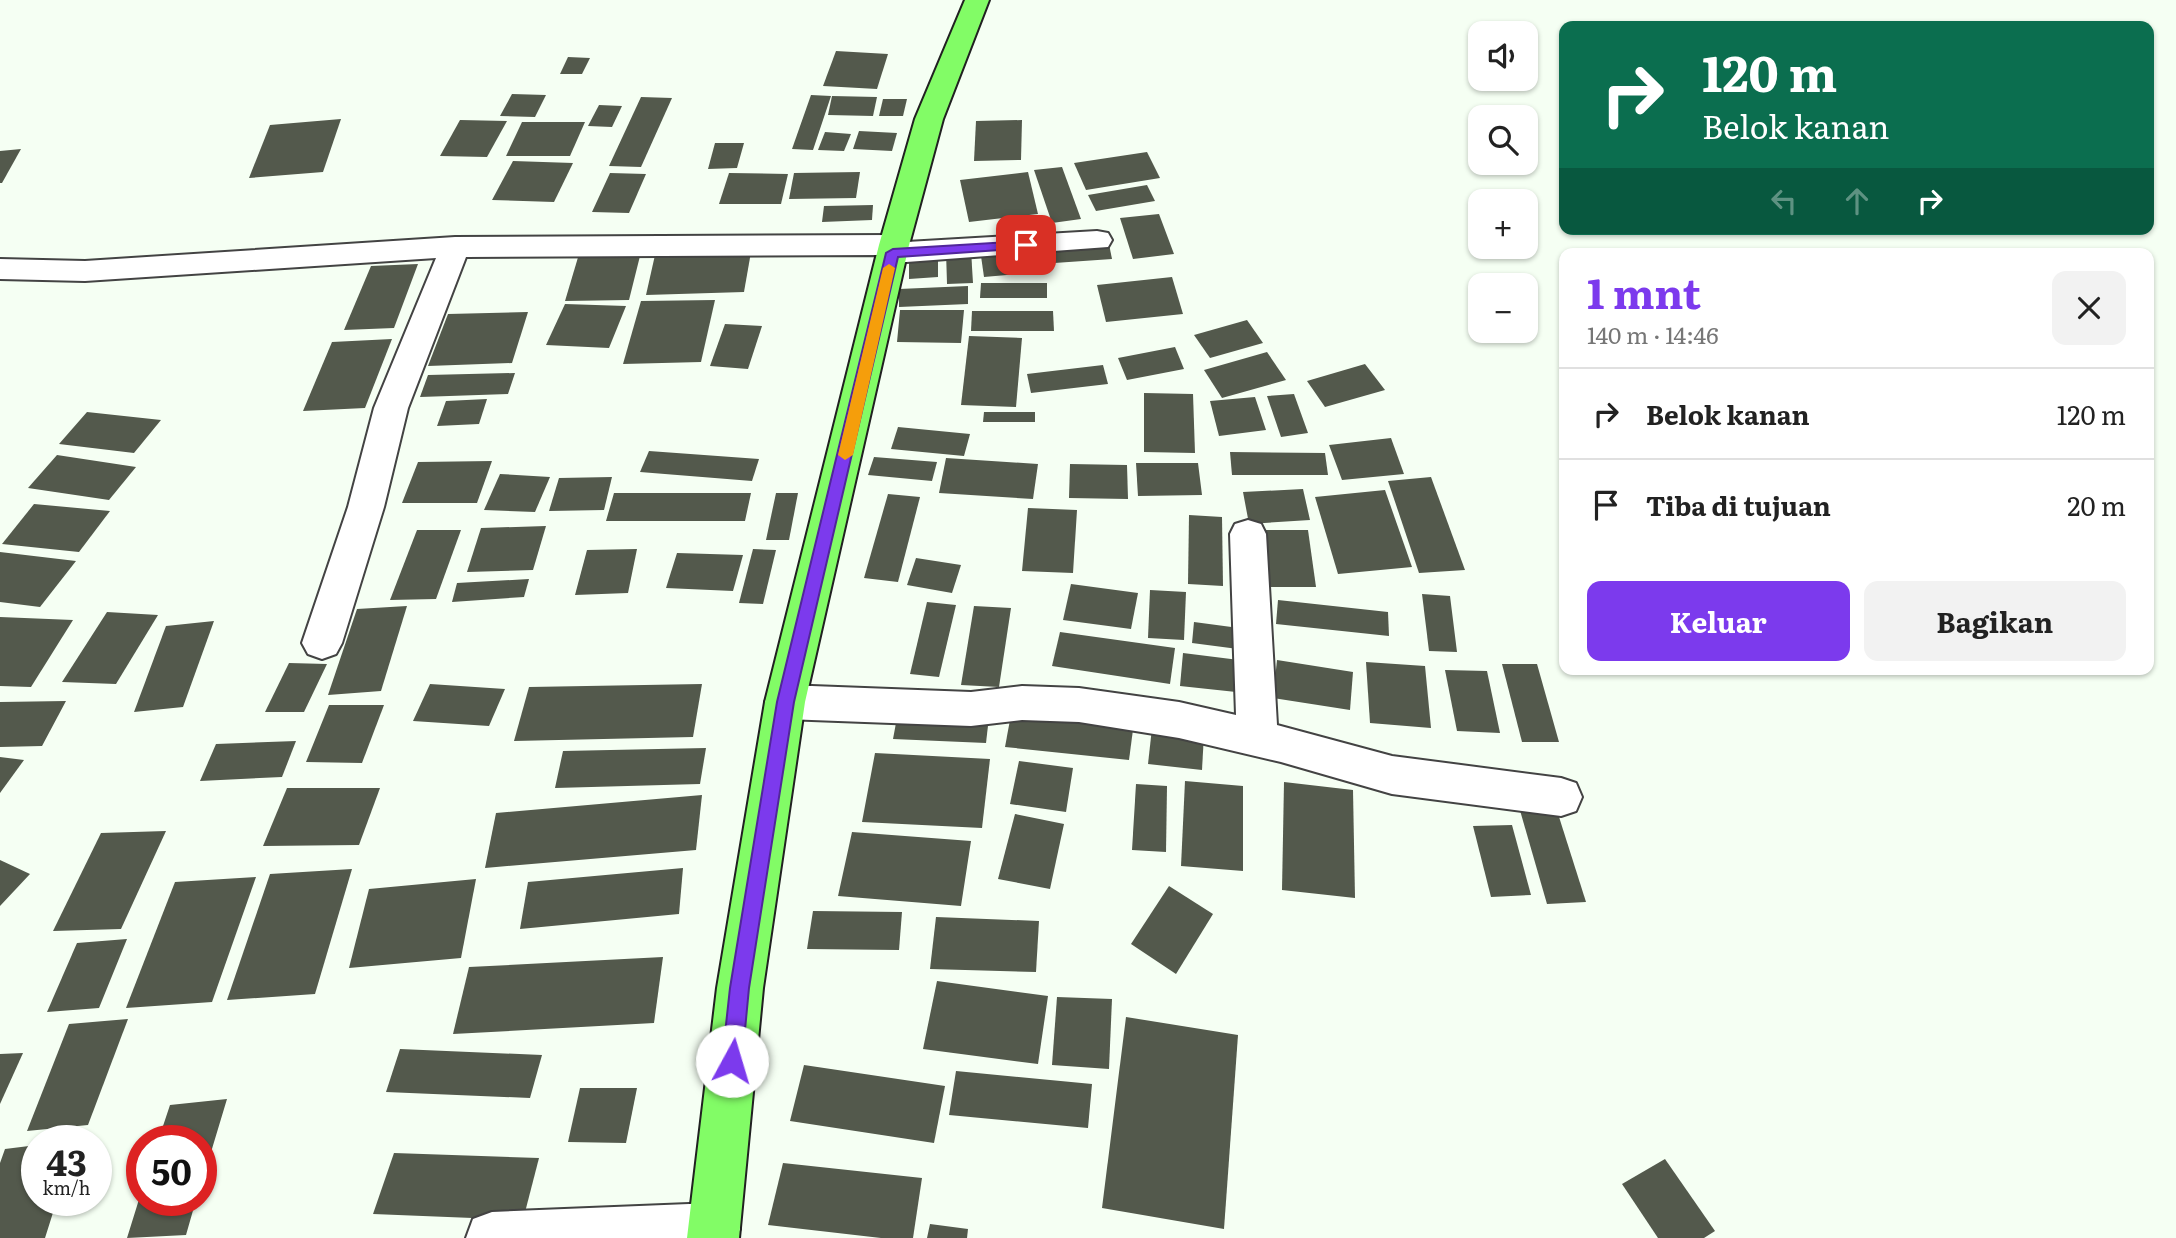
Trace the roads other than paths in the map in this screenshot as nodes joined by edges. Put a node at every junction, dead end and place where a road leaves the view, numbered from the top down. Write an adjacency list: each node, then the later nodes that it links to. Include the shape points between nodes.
1 (977, 0): 4 (main road, via 929,119)
2 (1097, 240): 4 (street)
3 (456, 247): 4 (street); 5 (street, via 85,271); 7 (street, via 391,408 366,507)
4 (894, 249): 8 (main road)
5 (0, 269)
6 (1248, 534): 9 (street)
7 (322, 643)
8 (785, 702): 9 (street, via 971,709 1022,703 1079,705); 11 (main road, via 740,988)
9 (1257, 738): 10 (street, via 1392,775)
10 (1561, 797)
11 (713, 1233): 12 (street)
12 (492, 1238)

